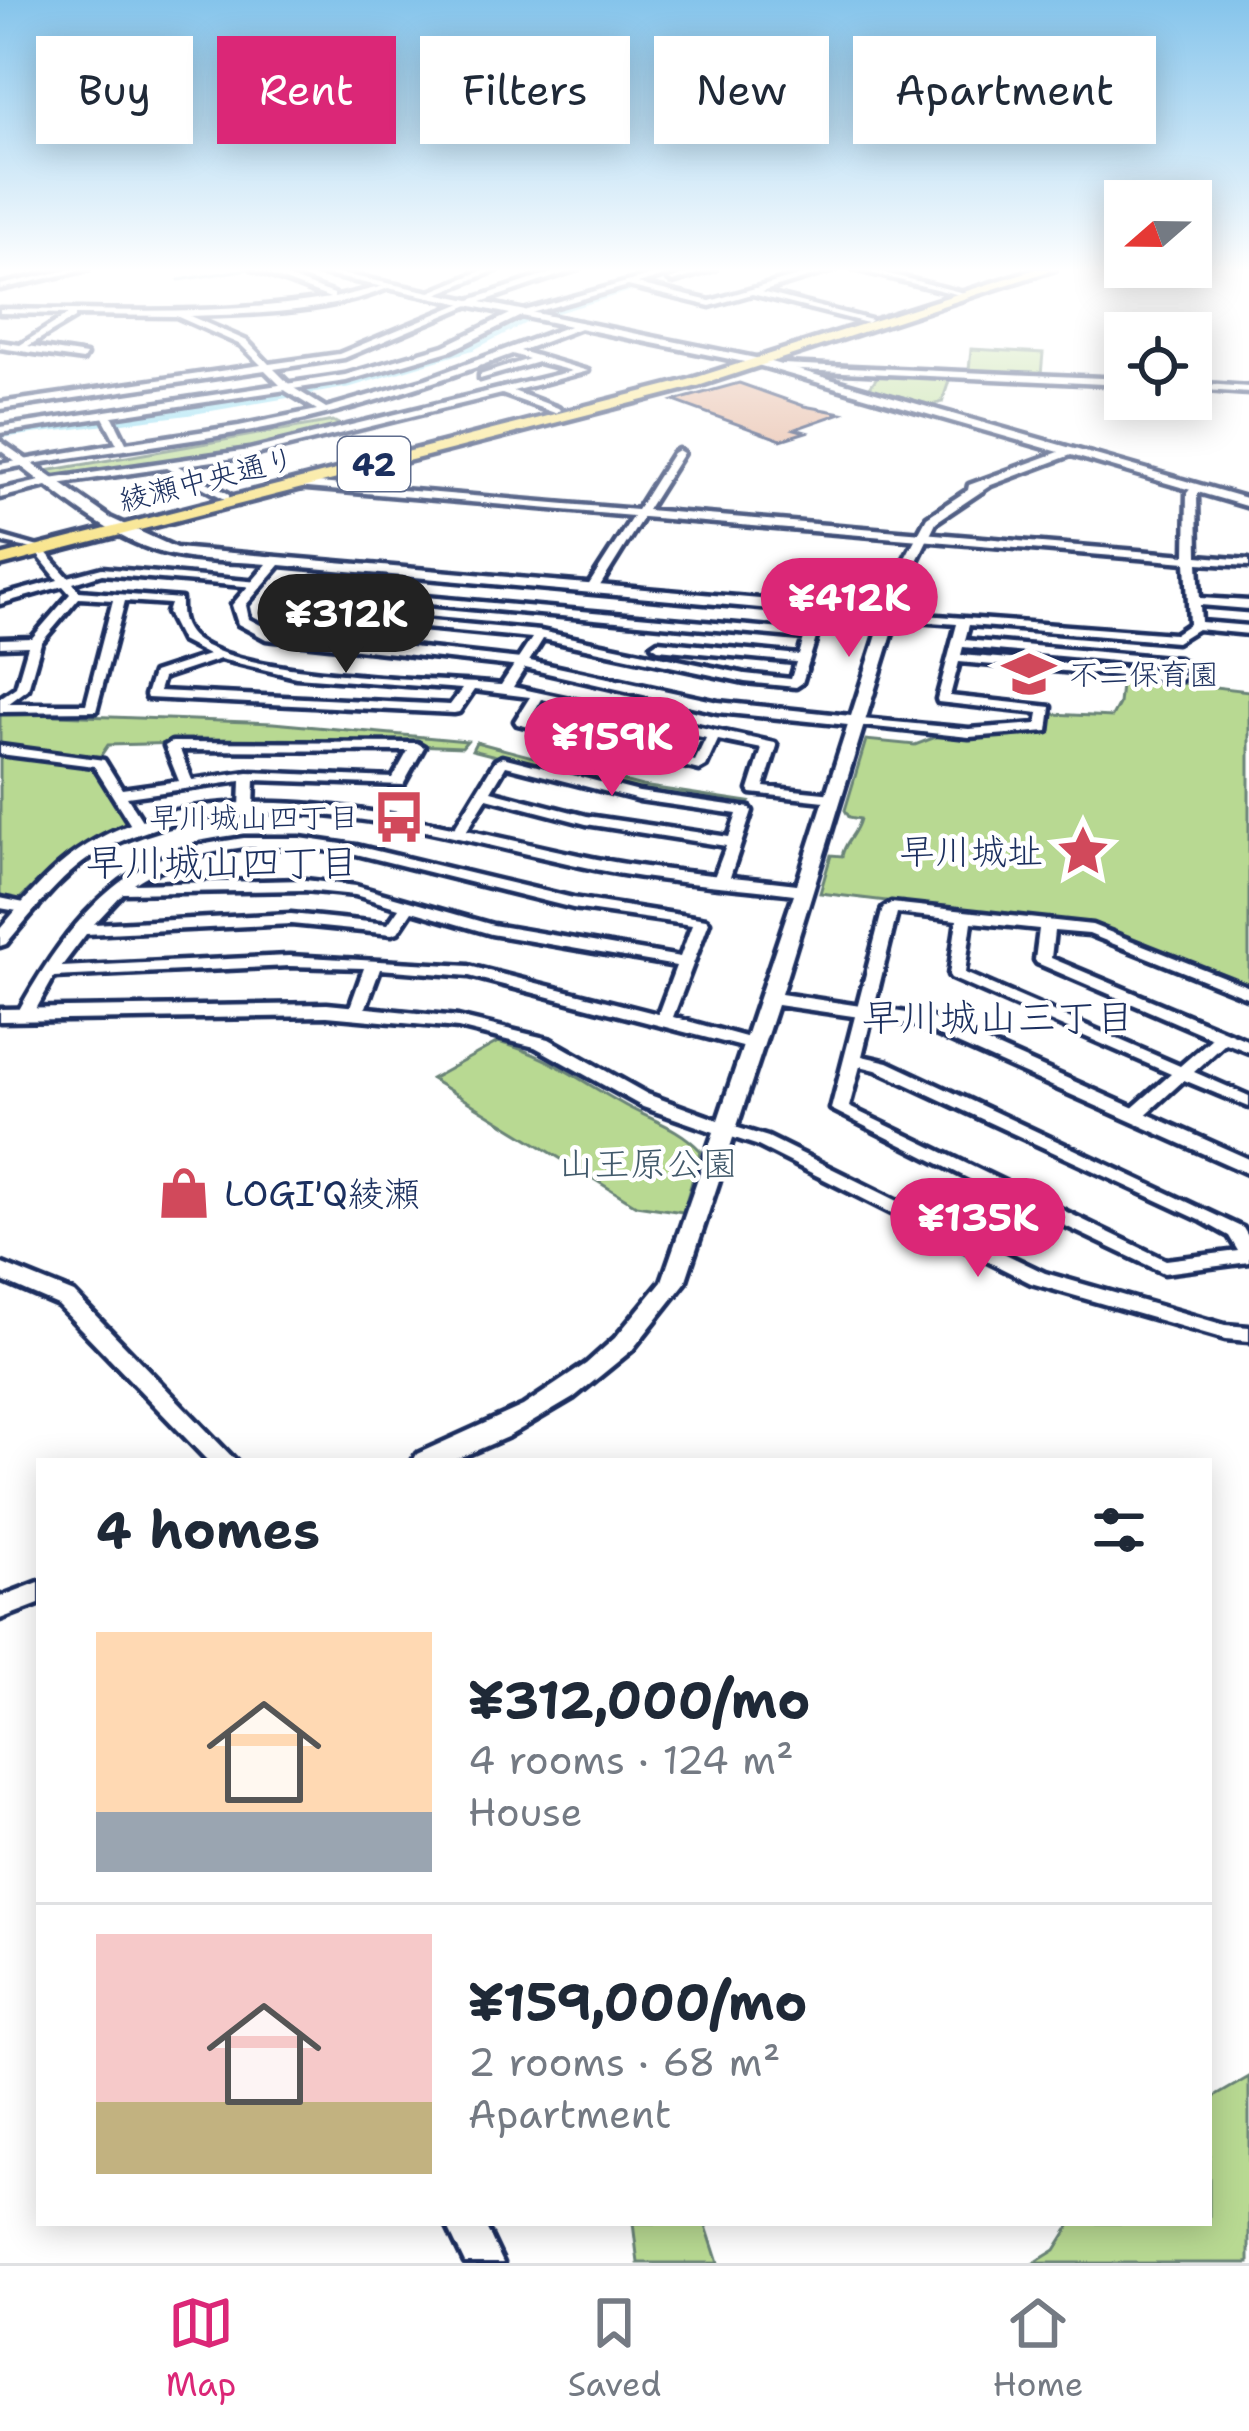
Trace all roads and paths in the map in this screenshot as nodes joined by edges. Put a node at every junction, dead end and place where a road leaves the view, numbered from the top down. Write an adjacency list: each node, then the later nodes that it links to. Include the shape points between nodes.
1 (214, 375): 17 (street)
2 (274, 375): 15 (street)
3 (354, 375): 15 (street)
4 (442, 375): 18 (street)
5 (484, 375): 16 (street, via 449,385)
6 (569, 375): 14 (street)
7 (699, 375): 19 (main road, 綾瀬中央通り / 42)
8 (704, 375): 30 (main road, 綾瀬中央通り / 42)
9 (809, 375): 24 (street)
10 (983, 375): 11 (street)
11 (1104, 381)
12 (1212, 387): 13 (street)
13 (1249, 390)
14 (504, 391): 16 (street); 19 (street)
15 (293, 392): 18 (street); 20 (street)
16 (479, 397): 27 (street, via 260,451)
17 (0, 406)
18 (322, 410): 22 (street)
19 (555, 410): 33 (main road, 綾瀬中央通り / 42)
20 (110, 420): 21 (street); 22 (street)
21 (0, 430)
22 (121, 443): 26 (street)
23 (0, 444): 26 (street)
24 (1072, 451): 31 (street); 37 (street, via 987,483)
25 (678, 453): 35 (street)
26 (24, 462): 28 (street); 29 (street)
27 (166, 464): 29 (street); 33 (street)
28 (0, 467)
29 (50, 482): 32 (street); 36 (street)
30 (295, 484): 35 (street); 36 (main road, 綾瀬中央通り / 42)
31 (1197, 488): 34 (street); 41 (street)
32 (0, 494)
33 (225, 496): 36 (main road, 綾瀬中央通り / 42)
34 (1249, 502)
35 (640, 514): 37 (street); 47 (street)
36 (120, 526): 39 (main road, 綾瀬中央通り / 42); 42 (street, via 175,552)
37 (915, 536): 41 (street); 54 (street)
38 (0, 539): 39 (street)
39 (35, 548): 40 (main road, 綾瀬中央通り / 42); 44 (street)
40 (0, 558)
41 (1192, 559): 43 (street); 51 (street)
42 (277, 561): 45 (street); 46 (street)
43 (1249, 563)
44 (64, 579): 45 (street, via 121,570); 48 (street); 50 (street)
45 (255, 584): 67 (street, via 238,612 271,635)
46 (572, 587): 47 (street); 53 (street)
47 (592, 589): 54 (street)
48 (76, 594): 49 (street); 61 (street)
49 (120, 597): 65 (street, via 177,601 173,613 185,638); 72 (street, via 91,708)
50 (0, 600)
51 (1194, 601): 52 (street); 57 (street)
52 (1249, 605)
53 (557, 611): 56 (street); 59 (street, via 314,590 303,602 318,614)
54 (889, 615): 55 (street); 73 (street)
55 (964, 620): 60 (street); 64 (street)
56 (671, 622): 63 (street); 66 (street, via 811,635)
57 (1195, 626): 58 (street); 60 (street)
58 (1249, 630)
59 (539, 635): 63 (street); 67 (street)
60 (1176, 638): 64 (street, via 1179,673)
61 (35, 642): 62 (street); 72 (street, via 22,689)
62 (0, 643)
63 (655, 650): 66 (street); 66 (street, via 745,678 796,683)
64 (955, 650): 71 (street)
65 (217, 656): 68 (street); 68 (street, via 157,676 152,694 454,709)
66 (803, 659)
67 (521, 663): 69 (street); 73 (street, via 718,706)
68 (470, 686): 69 (street)
69 (505, 689): 70 (street)
70 (538, 695): 75 (street); 75 (street, via 522,721 654,758 699,766)
71 (944, 699): 74 (street); 74 (street, via 1046,710 1043,728)
72 (0, 706)
73 (856, 721): 74 (street); 81 (street)
74 (936, 728)
75 (713, 737): 81 (street, via 770,746 756,790)
76 (0, 750): 80 (street, via 99,764)
77 (248, 776): 78 (street); 78 (street, via 398,782 417,747 172,746); 82 (street)
78 (186, 782): 80 (street)
79 (484, 793): 84 (street); 85 (street, via 608,824); 85 (street, via 502,761 639,796 746,811)
80 (117, 794): 83 (street)
81 (834, 798): 88 (street)
82 (247, 808): 83 (street); 84 (street)
83 (140, 827): 91 (street, via 77,859)
84 (460, 830): 86 (street, via 598,864)
85 (731, 842): 86 (street)
86 (721, 880): 88 (street)
87 (119, 889): 90 (street, via 304,885); 94 (street); 96 (street, via 168,860 233,844 354,851 578,904 701,922)
88 (804, 890): 100 (street)
89 (0, 903): 91 (street)
90 (409, 904): 94 (street, via 392,928 291,920); 96 (street, via 585,949)
91 (29, 908): 95 (street)
92 (964, 916): 93 (street); 102 (street, via 891,908); 110 (street, via 957,975)
93 (1047, 925): 99 (street, via 1092,930); 106 (street, via 1043,960)
94 (82, 929): 98 (street)
95 (0, 940)
96 (685, 962): 105 (street)
97 (374, 964): 98 (street); 101 (street); 105 (street, via 470,971)
98 (48, 972): 104 (street)
99 (1249, 993)
100 (770, 998): 102 (street); 107 (street)
101 (358, 1007): 104 (street); 113 (street, via 532,1039 637,1097)
102 (864, 1010): 109 (street); 112 (street, via 920,1020)
103 (0, 1015): 104 (street)
104 (24, 1016)
105 (664, 1020): 107 (street)
106 (1223, 1036): 108 (street); 110 (street)
107 (754, 1045): 113 (street)
108 (1249, 1047)
109 (852, 1059): 115 (street, via 840,1109); 117 (street, via 1209,1217 1236,1232)
110 (1182, 1073): 111 (street); 112 (street)
111 (1249, 1102)
112 (1135, 1115): 114 (street)
113 (725, 1130): 116 (street); 121 (street, via 684,1262 646,1323 549,1404)
114 (1249, 1167)
115 (1034, 1204): 116 (street); 117 (street, via 1164,1268)
116 (980, 1251): 119 (street, via 1038,1278)
117 (1249, 1255)
118 (0, 1271): 120 (street, via 66,1300)
119 (1249, 1334)
120 (220, 1458)
121 (432, 1458)
122 (36, 1594): 123 (street)
123 (0, 1608)
124 (466, 2226): 125 (street)
125 (485, 2263)

